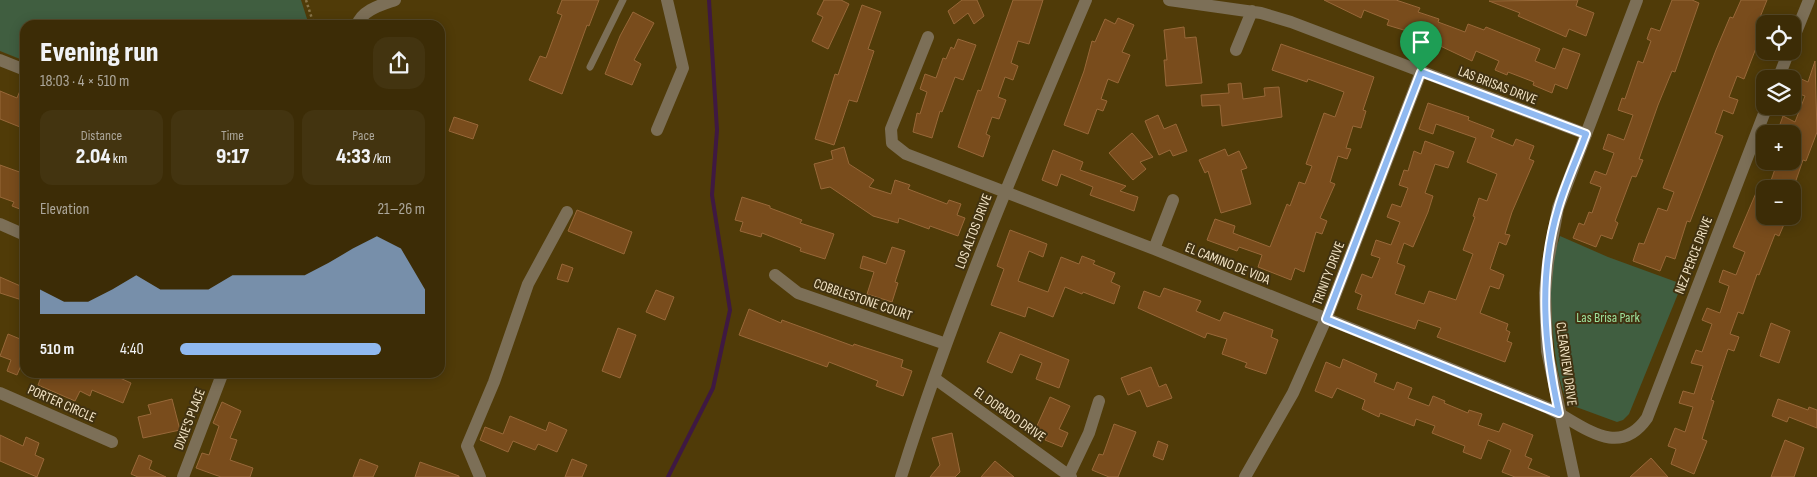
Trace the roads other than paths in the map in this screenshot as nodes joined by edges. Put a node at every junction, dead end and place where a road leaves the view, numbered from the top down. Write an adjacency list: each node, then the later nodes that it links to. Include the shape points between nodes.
1 (395, 0): 9 (street, via 375,7)
2 (623, 0): 14 (lane)
3 (667, 0): 18 (street, via 683,68)
4 (1086, 0): 20 (street, LOS ALTOS DRIVE)
5 (1169, 0): 8 (street, LAS BRISAS DRIVE)
6 (1637, 0): 19 (street, CLEARVIEW DRIVE)
7 (1809, 0): 10 (street)
8 (1252, 11): 12 (street); 16 (street, LAS BRISAS DRIVE, via 1291,22)
9 (358, 20)
10 (1801, 20)
11 (928, 37): 20 (street, EL CAMINO DE VIDA, via 892,122 892,143 906,154)
12 (1236, 50)
13 (0, 60): 15 (street)
14 (590, 67)
15 (20, 68)
16 (1421, 72): 19 (street, LAS BRISAS DRIVE); 27 (street, TRINITY DRIVE)
17 (1763, 115): 34 (street, NEZ PERCE DRIVE)
18 (657, 130)
19 (1586, 134): 33 (street, CLEARVIEW DRIVE, via 1558,208 1548,262 1545,293 1547,342)
20 (1004, 192): 25 (street, EL CAMINO DE VIDA); 28 (street, LOS ALTOS DRIVE)
21 (1172, 200): 25 (street)
22 (567, 212): 38 (street, via 528,284 494,382 466,446)
23 (0, 224): 24 (street)
24 (20, 233)
25 (1154, 249): 27 (street, EL CAMINO DE VIDA)
26 (775, 275): 28 (street, COBBLESTONE COURT, via 798,293)
27 (1326, 319): 33 (street, EL CAMINO DE VIDA); 40 (street, TRINITY DRIVE, via 1294,393)
28 (946, 344): 30 (street, LOS ALTOS DRIVE)
29 (221, 378): 37 (street, DIXIE'S PLACE)
30 (934, 378): 36 (street, EL DORADO DRIVE); 39 (street, LOS ALTOS DRIVE)
31 (0, 393): 35 (street, PORTER CIRCLE)
32 (1099, 401): 36 (street, EL DORADO DRIVE, via 1089,433)
33 (1559, 413): 34 (street, EL CAMINO DE VIDA, via 1584,429 1618,438 1640,428); 41 (street, CLEARVIEW DRIVE)
34 (1649, 414)
35 (112, 442)
36 (1069, 476)
37 (183, 477)
38 (480, 477)
39 (901, 477)
40 (1246, 477)
41 (1574, 477)

